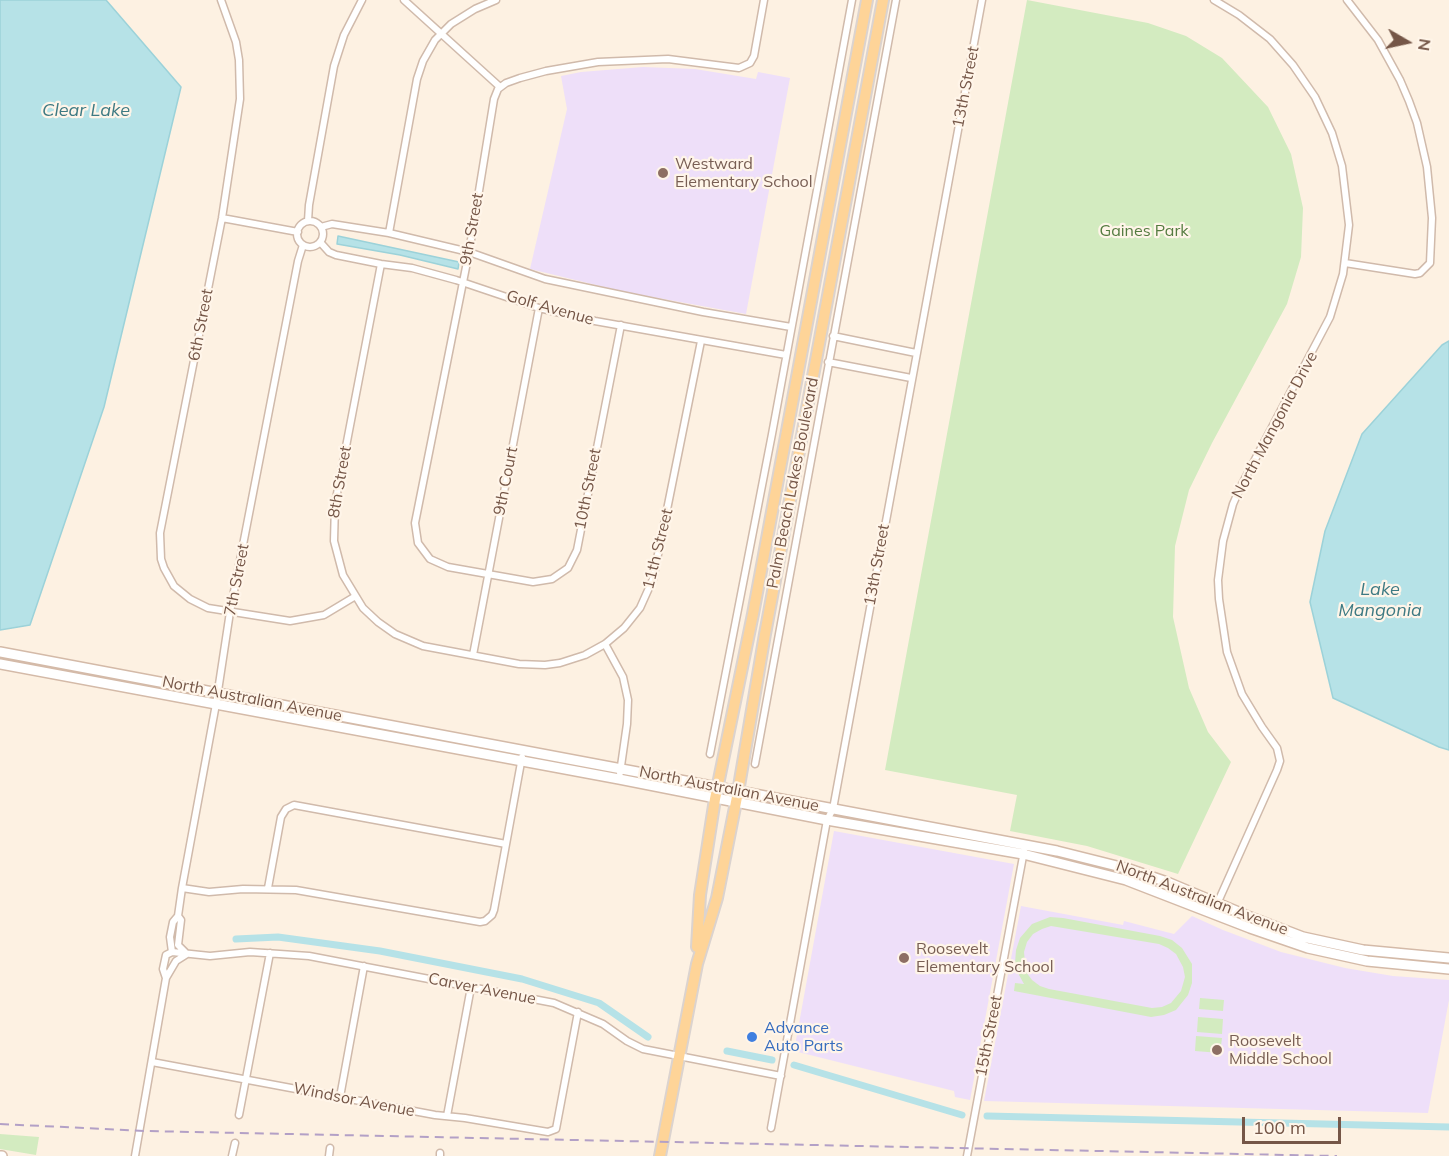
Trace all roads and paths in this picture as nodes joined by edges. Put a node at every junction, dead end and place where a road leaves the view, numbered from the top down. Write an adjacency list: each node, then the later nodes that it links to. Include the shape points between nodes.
1 (221, 0): 20 (street, 6th Street, via 236,42 241,80)
2 (362, 0): 21 (street, via 351,17 334,66)
3 (404, 0): 16 (street)
4 (496, 0): 16 (street, via 463,15)
5 (765, 0): 17 (street, via 754,56 739,68 668,59 598,62 539,73)
6 (852, 0): 13 (street)
7 (883, 0): 14 (main road, Palm Beach Lakes Boulevard)
8 (896, 0): 15 (street)
9 (982, 0): 36 (street, 13th Street)
10 (1214, 0): 28 (street, North Mangonia Drive, via 1255,27 1283,54 1305,81 1324,115 1346,186 1349,225)
11 (1347, 0): 28 (street, via 1378,40 1409,101 1423,145 1432,218 1430,263 1424,271 1415,274)
12 (866, 5): 13 (street); 18 (main road, Palm Beach Lakes Boulevard)
13 (851, 9): 33 (street)
14 (881, 14): 15 (street); 19 (main road, Palm Beach Lakes Boulevard)
15 (893, 16): 34 (street)
16 (441, 33): 17 (street); 24 (street, via 427,52 417,79)
17 (500, 87): 27 (street, 9th Street, via 494,99)
18 (842, 135): 19 (main road); 41 (main road, Palm Beach Lakes Boulevard)
19 (858, 137): 42 (main road, Palm Beach Lakes Boulevard)
20 (222, 218): 23 (street); 49 (street, 6th Street, via 159,549 174,586 199,604)
21 (308, 221): 22 (street); 23 (street)
22 (321, 227): 24 (street, Golf Avenue, via 332,224); 25 (street)
23 (298, 232): 26 (street)
24 (389, 233): 27 (street, Golf Avenue)
25 (320, 242): 26 (street); 29 (street, Golf Avenue, via 336,255)
26 (303, 245): 49 (street, 7th Street)
27 (469, 252): 30 (street, 9th Street); 33 (street, Golf Avenue, via 545,279)
28 (1345, 263): 72 (street, North Mangonia Drive, via 1330,317 1241,486 1223,541 1219,600 1227,652 1242,694 1277,748 1280,761)
29 (381, 264): 30 (street, Golf Avenue); 47 (street, 8th Street, via 333,520 338,561)
30 (463, 281): 31 (street, Golf Avenue); 46 (street, 9th Street, via 415,528 420,548 434,562)
31 (539, 308): 32 (street, Golf Avenue); 46 (street, 9th Court)
32 (621, 326): 35 (street, Golf Avenue); 46 (street, 10th Street, via 573,560 561,574 543,582)
33 (791, 327): 37 (street)
34 (832, 336): 36 (street); 38 (street)
35 (701, 340): 37 (street, Golf Avenue); 51 (street, 11th Street, via 653,579 631,620)
36 (916, 353): 39 (street, 13th Street)
37 (786, 355): 40 (street)
38 (828, 362): 39 (street); 43 (street)
39 (911, 378): 66 (street, 13th Street)
40 (772, 434): 41 (street); 48 (street)
41 (786, 436): 44 (main road, Palm Beach Lakes Boulevard)
42 (801, 440): 43 (street); 45 (main road, Palm Beach Lakes Boulevard)
43 (814, 442): 57 (street)
44 (761, 566): 45 (main road); 50 (main road, Palm Beach Lakes Boulevard)
45 (777, 569): 57 (main road, Palm Beach Lakes Boulevard)
46 (488, 575): 53 (street, 9th Court)
47 (354, 597): 49 (street, 6th Street, via 324,615 302,620 278,621); 53 (street, 8th Street, via 378,622 402,637 423,646)
48 (738, 611): 50 (street); 59 (street)
49 (230, 612): 55 (street, 7th Street)
50 (753, 614): 64 (main road, Palm Beach Lakes Boulevard)
51 (604, 644): 53 (street, 11th Street, via 570,660 545,665); 62 (street, via 623,677 628,700)
52 (0, 652): 55 (main road, North Australian Avenue)
53 (473, 655)
54 (0, 664): 56 (main road, North Australian Avenue)
55 (218, 693): 56 (street, 7th Street); 58 (main road, North Australian Avenue)
56 (216, 704): 60 (main road, North Australian Avenue); 70 (street, 7th Street)
57 (760, 707): 61 (street); 65 (main road, Palm Beach Lakes Boulevard)
58 (523, 750): 60 (street); 62 (main road, North Australian Avenue)
59 (710, 754)
60 (521, 761): 63 (main road, North Australian Avenue); 68 (street)
61 (755, 764)
62 (621, 768): 63 (street); 64 (main road, North Australian Avenue)
63 (619, 779): 64 (main road, North Australian Avenue)
64 (716, 794): 65 (main road, North Australian Avenue); 79 (main road, Palm Beach Lakes Boulevard, via 700,895)
65 (737, 797): 66 (main road, North Australian Avenue); 67 (main road, North Australian Avenue); 79 (main road, Palm Beach Lakes Boulevard, via 717,898)
66 (833, 809): 67 (street, 13th Street); 69 (main road, North Australian Avenue)
67 (827, 820): 69 (main road, North Australian Avenue); 87 (street, 13th Street)
68 (506, 844): 71 (street, via 494,910 480,922 320,893); 71 (street, via 294,805 281,818)
69 (1024, 850): 72 (main road, North Australian Avenue, via 1067,853 1129,869); 73 (main road, North Australian Avenue, via 1126,880); 99 (street, 15th Street)
70 (182, 888): 71 (street, via 209,892); 74 (street, 7th Street)
71 (268, 888)
72 (1218, 903): 73 (street, North Mangonia Drive); 78 (main road, North Australian Avenue, via 1303,937 1393,954)
73 (1213, 913): 81 (main road, North Australian Avenue, via 1279,939 1338,955)
74 (178, 916): 75 (street, 7th Street, via 170,937); 77 (street, 7th Street, via 178,945)
75 (172, 952): 77 (street, Carver Avenue); 82 (street, 7th Street, via 166,955)
76 (270, 953): 77 (street, Carver Avenue); 80 (street, Carver Avenue); 88 (street)
77 (187, 954): 82 (street, via 176,961)
78 (1449, 958)
79 (697, 964): 85 (main road, Palm Beach Lakes Boulevard)
80 (364, 966): 83 (street, Carver Avenue); 89 (street)
81 (1449, 969)
82 (166, 978): 86 (street, 7th Street)
83 (471, 987): 84 (street, Carver Avenue, via 554,1003); 91 (street)
84 (578, 1012): 85 (street, Carver Avenue, via 636,1046); 91 (street, Windsor Avenue, via 556,1129 548,1132)
85 (679, 1056): 87 (street, Carver Avenue); 98 (main road, Palm Beach Lakes Boulevard)
86 (152, 1062): 88 (street, Windsor Avenue); 95 (street, 7th Street)
87 (781, 1076): 92 (street, 13th Street)
88 (246, 1080): 89 (street, Windsor Avenue); 90 (street)
89 (340, 1096): 91 (street, Windsor Avenue)
90 (239, 1115)
91 (447, 1116)
92 (771, 1128)
93 (235, 1143): 96 (street)
94 (330, 1148): 97 (street)
95 (135, 1156)
96 (232, 1156)
97 (329, 1156)
98 (660, 1156)
99 (967, 1156)

